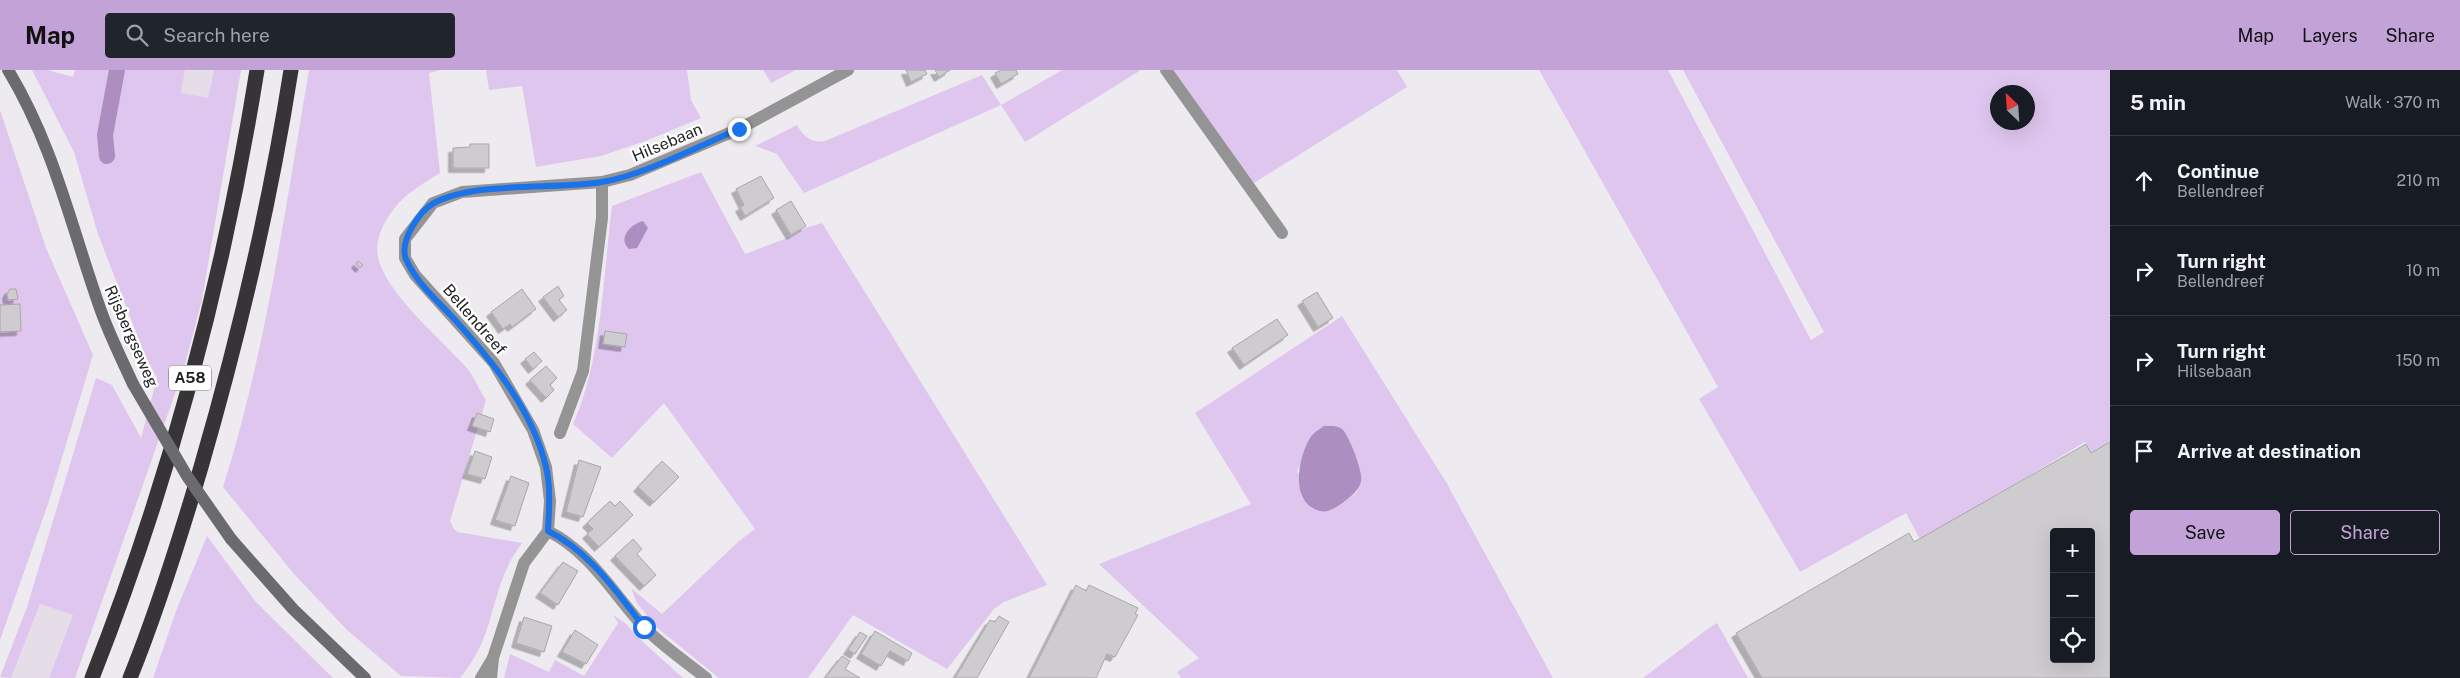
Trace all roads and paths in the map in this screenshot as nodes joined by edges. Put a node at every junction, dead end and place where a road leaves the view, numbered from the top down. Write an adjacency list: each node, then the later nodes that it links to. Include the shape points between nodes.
1 (8, 70): 12 (main road, Rijsbergseweg, bridge, via 46,144 102,313 133,384 187,476 231,539 293,609)
2 (256, 70): 13 (highway, A58, via 245,146 195,361 155,503)
3 (291, 70): 14 (highway, A58, via 278,152 230,368 182,531)
4 (848, 70): 6 (street, Hilsebaan, via 739,129 630,175)
5 (1166, 70): 8 (street)
6 (602, 182): 7 (street, Hilsebaan, via 462,192 433,203); 9 (street, via 602,218 583,371)
7 (419, 218): 10 (street, Bellendreef, via 405,238 405,258 415,275 494,363 533,430 546,467 550,501)
8 (1282, 233)
9 (560, 433)
10 (548, 531): 11 (street, via 524,563); 17 (street, via 580,552 599,570 644,627)
11 (493, 658): 15 (street); 16 (street)
12 (365, 676)
13 (92, 678)
14 (130, 678)
15 (481, 678)
16 (491, 678)
17 (706, 678)

